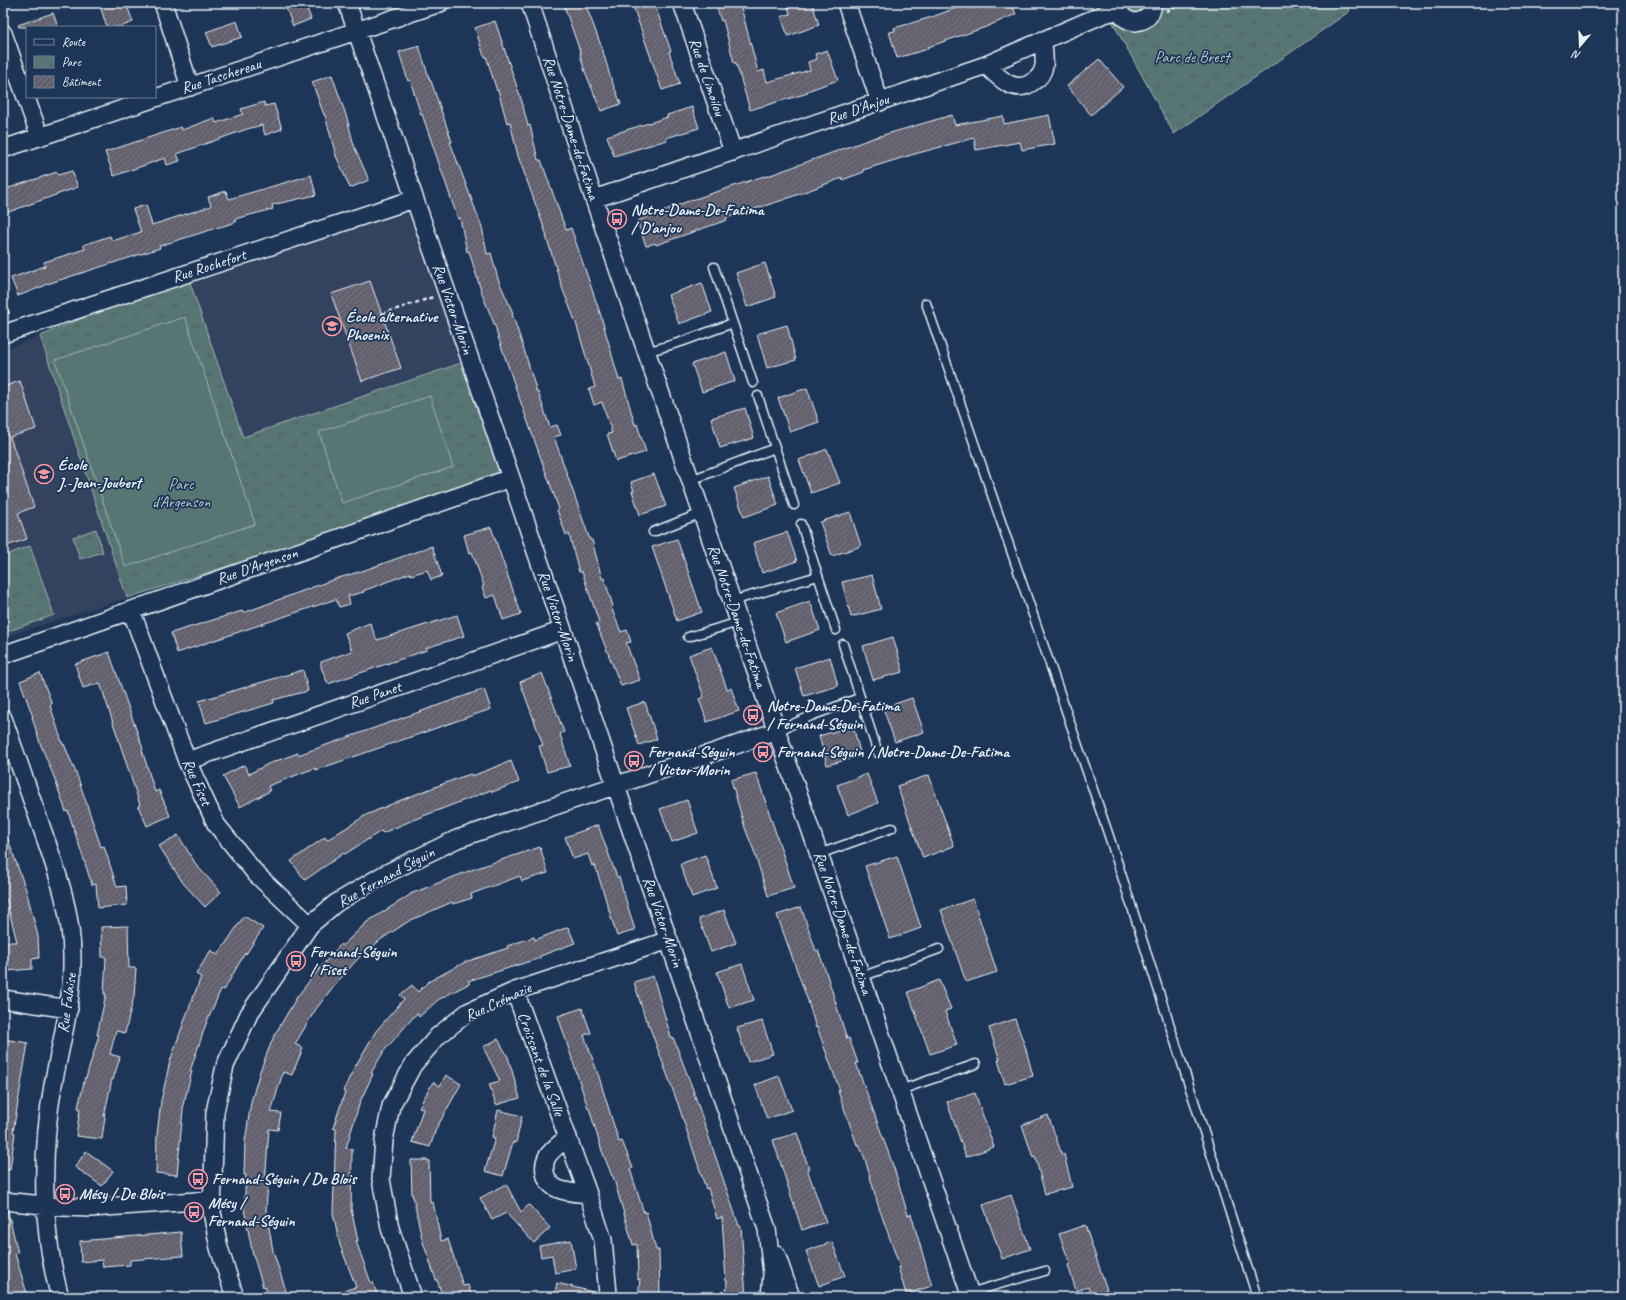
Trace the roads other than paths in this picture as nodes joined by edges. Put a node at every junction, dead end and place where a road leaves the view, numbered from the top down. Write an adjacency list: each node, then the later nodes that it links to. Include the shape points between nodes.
1 (163, 3): 13 (street)
2 (347, 3): 9 (street, Rue Victor-Morin)
3 (440, 3): 9 (street, Rue Taschereau)
4 (530, 3): 23 (street, Rue Notre-Dame-de-Fatima)
5 (682, 3): 21 (street, Rue de Limoilou)
6 (846, 3): 18 (street)
7 (1152, 6): 8 (street, Rue D'Anjou, via 1146,19 1135,22 1124,18)
8 (1119, 7): 11 (street, Rue D'Anjou)
9 (356, 31): 13 (street, Rue Taschereau); 22 (street, Rue Victor-Morin)
10 (3, 33): 14 (street)
11 (1043, 40): 12 (street, Rue D'Anjou); 12 (street, via 1043,69 1031,84 1010,86 1000,80)
12 (986, 65): 18 (street, Rue D'Anjou)
13 (190, 86): 17 (street, Rue Taschereau)
14 (26, 98)
15 (26, 98): 19 (street)
16 (155, 98): 19 (street, Rue Taschereau)
17 (156, 98)
18 (880, 102): 21 (street, Rue D'Anjou)
19 (40, 137): 20 (street, Rue Taschereau)
20 (3, 149)
21 (733, 152): 23 (street, Rue D'Anjou)
22 (414, 198): 27 (street, Rue Rochefort); 32 (street, Rue Victor-Morin)
23 (594, 199): 28 (street, Rue Notre-Dame-de-Fatima)
24 (714, 266): 26 (lane)
25 (926, 303): 78 (lane, via 1108,836)
26 (732, 323): 28 (lane); 29 (lane)
27 (9, 332)
28 (646, 352): 33 (street, Rue Notre-Dame-de-Fatima)
29 (753, 383)
30 (758, 396): 31 (lane)
31 (775, 448): 33 (lane); 34 (lane)
32 (511, 478): 40 (street, Rue D'Argenson); 42 (street, Rue Victor-Morin)
33 (691, 480): 35 (street, Rue Notre-Dame-de-Fatima)
34 (794, 505)
35 (702, 513): 37 (lane); 39 (street, Rue Notre-Dame-de-Fatima)
36 (800, 524): 38 (lane)
37 (653, 532)
38 (818, 576): 39 (lane); 43 (lane)
39 (732, 601): 41 (street, Rue Notre-Dame-de-Fatima)
40 (131, 610): 46 (street, Rue D'Argenson); 51 (street, Rue Fiset)
41 (739, 622): 44 (lane); 49 (street, Rue Notre-Dame-de-Fatima)
42 (563, 630): 51 (street, Rue Panet); 52 (street, Rue Victor-Morin)
43 (836, 630)
44 (688, 637)
45 (843, 644): 47 (lane)
46 (3, 655)
47 (860, 698): 49 (lane); 50 (lane)
48 (3, 718): 61 (street, Rue Falaise, via 58,874 68,910 72,956)
49 (777, 731): 52 (street, Rue Fernand Séguin); 54 (street, Rue Notre-Dame-de-Fatima)
50 (878, 753)
51 (187, 761): 55 (street, Rue Fiset, via 216,824 256,874)
52 (616, 784): 55 (street, Rue Fernand Séguin, via 457,839 383,875 336,903); 56 (street, Rue Victor-Morin)
53 (892, 828): 54 (lane)
54 (819, 854): 58 (street, Rue Notre-Dame-de-Fatima)
55 (310, 925): 66 (street, Rue Fernand Séguin, via 249,1014 225,1066 215,1112)
56 (669, 940): 59 (street, Rue Crémazie); 69 (street, Rue Victor-Morin)
57 (939, 949): 58 (lane)
58 (861, 977): 63 (street, Rue Notre-Dame-de-Fatima)
59 (515, 991): 64 (street, Croissant de la Salle); 74 (street, Rue Crémazie, via 468,1012 438,1036 413,1065 391,1106 384,1140 381,1180 390,1228)
60 (3, 999): 61 (street)
61 (69, 1009): 68 (street, Rue Falaise, via 48,1116)
62 (976, 1064): 63 (lane)
63 (900, 1090): 71 (street, Rue Notre-Dame-de-Fatima)
64 (568, 1137): 65 (street, Croissant de la Salle); 65 (street, Croissant de la Salle, via 547,1156 544,1166 546,1178 553,1186 564,1192)
65 (588, 1194): 75 (street, Croissant de la Salle, via 603,1240)
66 (212, 1200): 68 (street, via 90,1208); 73 (street, Rue Fernand Séguin, via 219,1248)
67 (3, 1201): 68 (street)
68 (46, 1205): 72 (street, Rue Falaise, via 52,1261)
69 (767, 1229): 76 (street, Rue Victor-Morin, via 772,1274); 77 (street, Rue Victor-Morin)
70 (1045, 1271): 71 (lane)
71 (970, 1295)
72 (60, 1297)
73 (235, 1297)
74 (413, 1297)
75 (607, 1297)
76 (770, 1297)
77 (791, 1297)
78 (1257, 1297)

